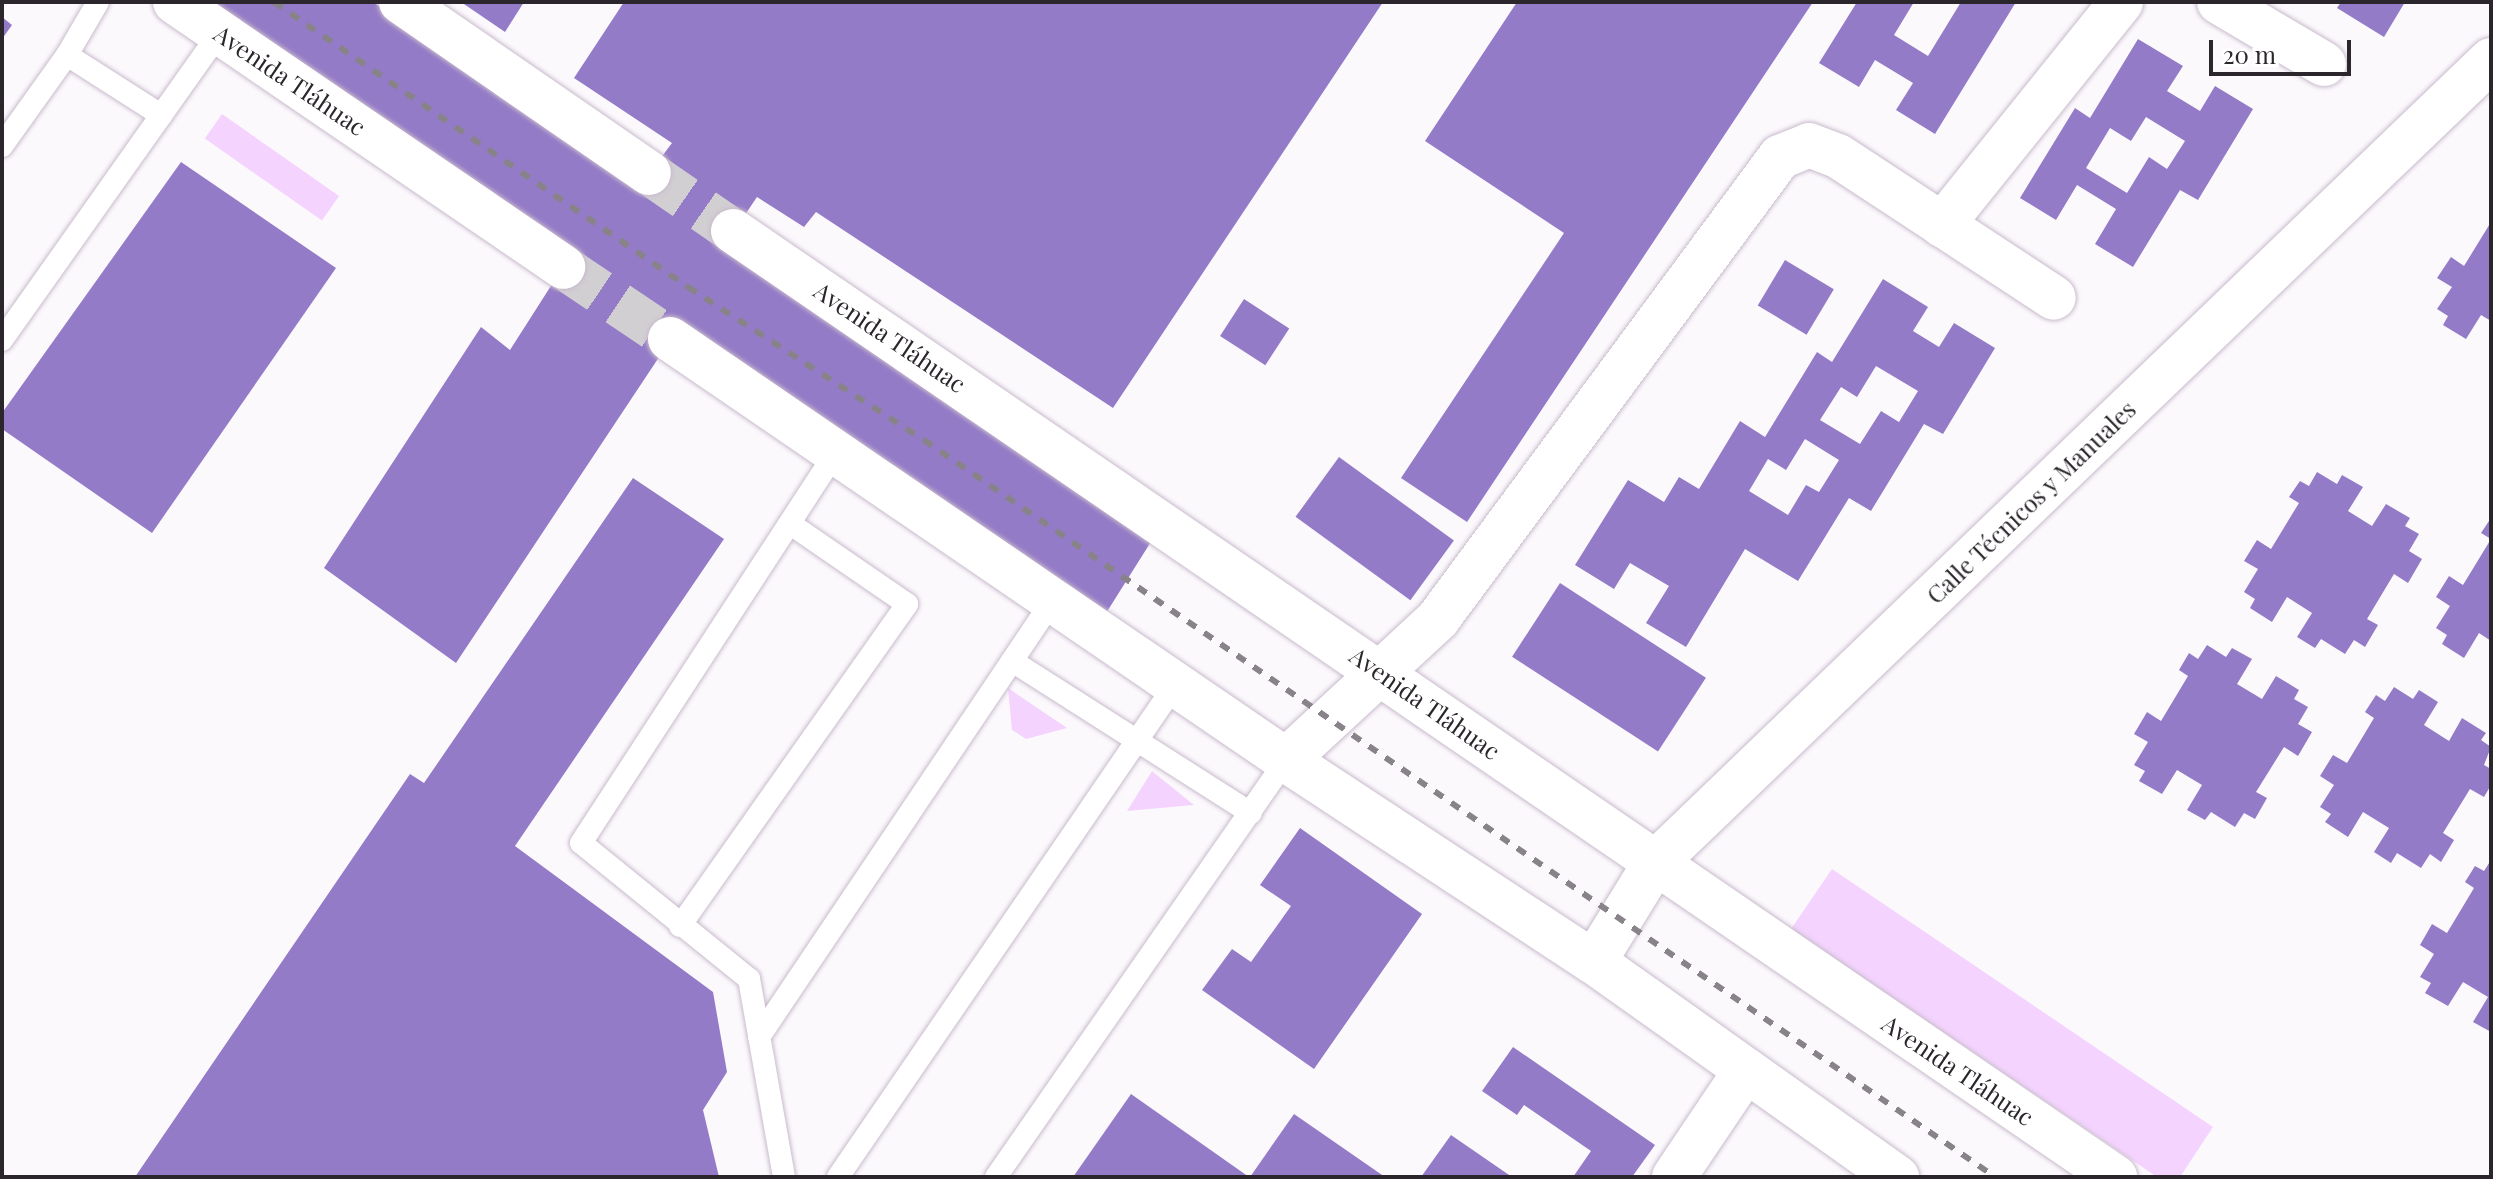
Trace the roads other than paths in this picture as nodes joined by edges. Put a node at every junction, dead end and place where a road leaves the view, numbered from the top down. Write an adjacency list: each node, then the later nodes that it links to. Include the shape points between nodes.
1 (98, 2): 7 (lane)
2 (175, 2): 6 (main road, Avenida Tláhuac)
3 (401, 2): 12 (main road)
4 (2121, 2): 13 (main road)
5 (2219, 2): 9 (main road)
6 (220, 32): 10 (lane); 15 (main road, Avenida Tláhuac)
7 (67, 55): 10 (lane); 11 (lane)
8 (2491, 60): 28 (main road, Calle Técnicos y Manuales)
9 (2324, 64)
10 (161, 115): 18 (lane)
11 (2, 146)
12 (649, 173)
13 (1942, 225): 16 (main road); 23 (main road, via 1838,156 1809,145 1780,157 1438,619)
14 (733, 231): 23 (main road, Avenida Tláhuac)
15 (563, 267)
16 (2054, 298)
17 (670, 339): 19 (main road)
18 (2, 340)
19 (836, 452): 20 (lane); 21 (main road)
20 (792, 525): 29 (lane, via 581,843); 29 (lane, via 907,604)
21 (1053, 600): 22 (lane); 24 (main road)
22 (1012, 661): 25 (lane); 31 (lane)
23 (1382, 672): 26 (main road); 28 (main road, Avenida Tláhuac)
24 (1175, 685): 25 (lane); 26 (main road)
25 (1136, 741): 27 (lane); 34 (lane)
26 (1286, 760): 27 (lane); 30 (main road)
27 (1251, 813): 35 (lane)
28 (1655, 863): 30 (main road, Calle Técnicos y Manuales); 38 (main road, Avenida Tláhuac)
29 (680, 926): 31 (lane, via 749,979)
30 (1594, 962): 32 (main road)
31 (759, 1037): 33 (lane)
32 (1746, 1070): 36 (main road); 37 (main road)
33 (784, 1177)
34 (838, 1177)
35 (996, 1177)
36 (1674, 1177)
37 (1897, 1177)
38 (2115, 1177)

